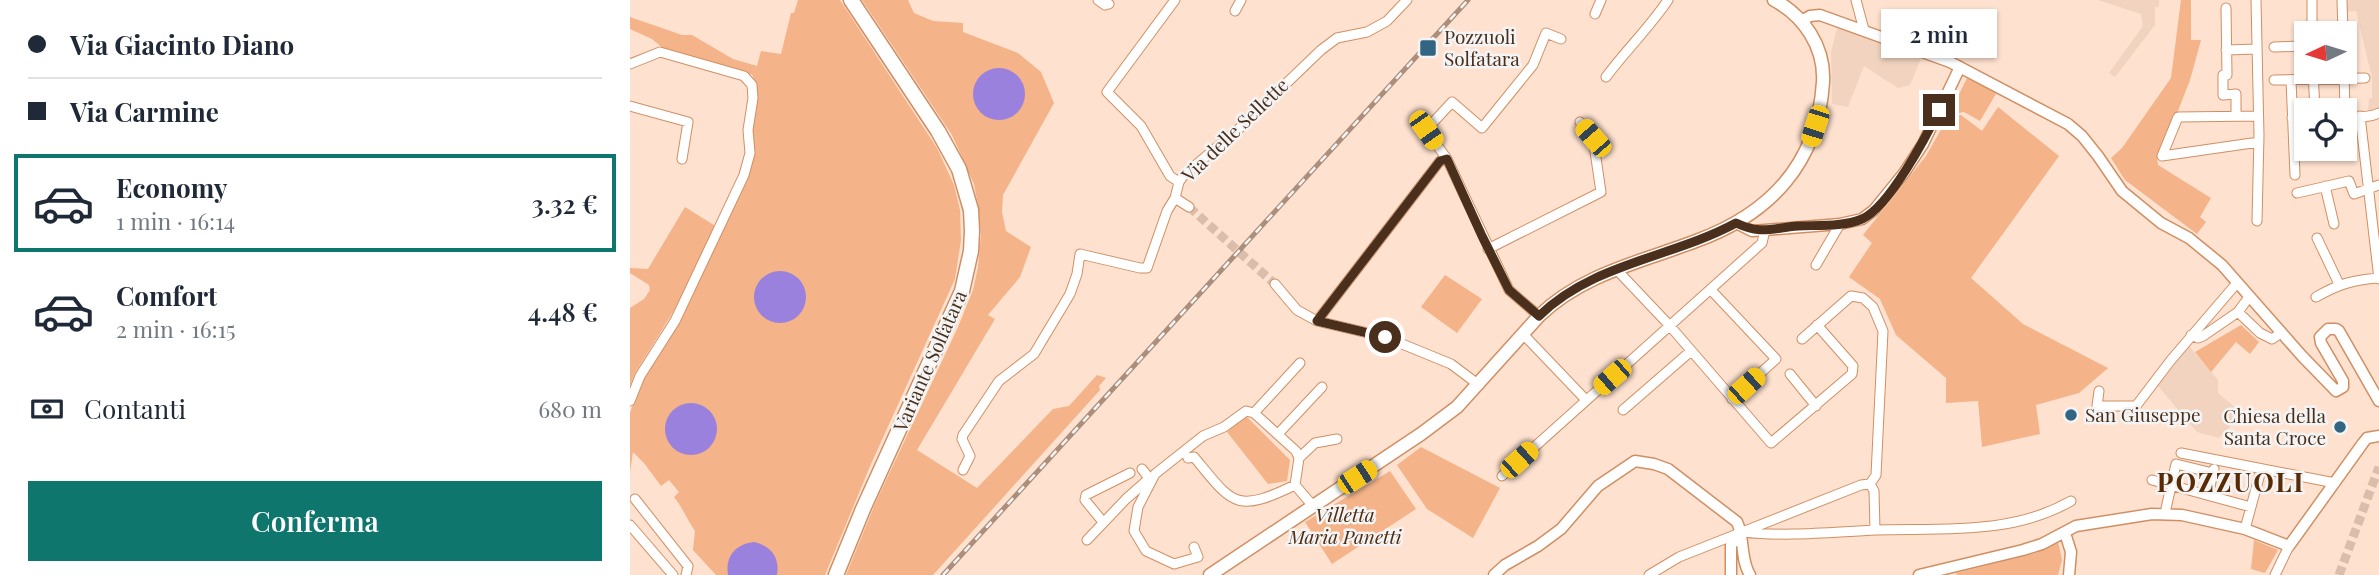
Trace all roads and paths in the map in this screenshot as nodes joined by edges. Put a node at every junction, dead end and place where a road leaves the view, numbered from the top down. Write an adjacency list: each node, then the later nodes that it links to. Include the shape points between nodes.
1 (851, 0): 127 (main road, Variante Solfatara, via 959,169 972,231 962,291)
2 (1098, 0): 13 (street)
3 (1175, 0): 46 (street, via 1107,92 1141,126)
4 (1241, 0): 15 (street)
5 (1407, 0): 46 (street, Via delle Sellette, via 1387,21 1367,32 1337,38 1315,55)
6 (1601, 0): 16 (street)
7 (1668, 0): 28 (street)
8 (1774, 0): 17 (main road)
9 (1856, 0): 20 (street)
10 (2256, 0): 24 (street)
11 (2312, 0): 18 (street)
12 (2342, 0): 19 (street)
13 (1109, 4)
14 (2226, 8): 25 (street)
15 (1235, 11)
16 (1595, 14)
17 (1803, 20): 20 (street, via 1820,15); 54 (main road, via 1824,76 1811,137 1800,165 1786,183)
18 (2312, 21)
19 (2343, 21)
20 (1864, 30): 27 (street)
21 (1561, 39): 44 (street, via 1546,33 1532,65 1482,128 1452,102 1426,130)
22 (2294, 46): 23 (street)
23 (2274, 47)
24 (2257, 49): 25 (street); 37 (street)
25 (2226, 50): 36 (street, via 2223,95 2236,94)
26 (630, 64): 86 (street, via 660,52 703,62 744,76 752,85 753,98 744,175 681,309)
27 (1960, 67): 56 (street, via 1904,173 1863,219); 63 (street, via 2068,124 2122,191 2205,250)
28 (1606, 76)
29 (2357, 77): 30 (street)
30 (2365, 78)
31 (2294, 79): 33 (street)
32 (2274, 80): 33 (street)
33 (2291, 80): 40 (street)
34 (630, 106): 43 (street, via 688,122)
35 (2379, 113): 39 (street)
36 (2236, 116): 37 (street); 42 (street, via 2178,117 2162,156)
37 (2258, 116): 42 (street)
38 (2357, 116): 39 (street)
39 (2360, 116): 49 (street)
40 (2292, 118): 45 (street)
41 (1580, 122): 59 (street, via 1593,138 1601,192)
42 (2259, 142): 53 (street)
43 (682, 159)
44 (1447, 159): 59 (street); 71 (street, via 1440,161)
45 (2295, 174)
46 (1178, 182): 51 (street, Via delle Sellette)
47 (2379, 185): 49 (street)
48 (2325, 186): 49 (street, via 2349,181 2354,194); 50 (street); 55 (street)
49 (2368, 187): 62 (street)
50 (2297, 192)
51 (1175, 198): 52 (street); 99 (street, Via delle Sellette, via 1147,268 1080,254 1070,294 1034,354 999,381 963,435 970,456)
52 (1189, 207)
53 (2257, 221)
54 (1736, 223): 57 (street); 61 (main road)
55 (2334, 223)
56 (1840, 224): 57 (street); 60 (street)
57 (1765, 230): 66 (street, via 1762,243)
58 (2317, 238): 65 (street)
59 (1488, 249): 70 (street, via 1509,290)
60 (1816, 265)
61 (1616, 269): 70 (main road, via 1576,287); 73 (street)
62 (2379, 279): 65 (street)
63 (2237, 283): 67 (street); 76 (street)
64 (1275, 284): 71 (street, via 1297,310)
65 (2339, 284): 68 (street)
66 (1711, 290): 73 (street); 84 (street, via 1776,359)
67 (2249, 297): 69 (street); 74 (street)
68 (2316, 297)
69 (2238, 312): 74 (street, via 2272,339); 76 (street, via 2203,336)
70 (1539, 316): 75 (main road)
71 (1317, 321): 81 (street, via 1386,335 1451,363)
72 (1817, 325): 77 (street); 88 (street, via 1853,366 1852,374); 107 (street, via 1851,296 1867,301 1879,318 1884,341 1876,475)
73 (1670, 327): 78 (street); 85 (street)
74 (2281, 333): 87 (street, via 2336,391 2343,381 2320,337 2328,329 2336,329)
75 (1524, 334): 81 (main road); 85 (street)
76 (2191, 335): 83 (street, via 2136,406 2097,407)
77 (1802, 339)
78 (1691, 351): 84 (street); 89 (street)
79 (1300, 363): 90 (street)
80 (1790, 374): 88 (street)
81 (1479, 384): 113 (main road, via 1421,435)
82 (1322, 387): 91 (street)
83 (2099, 390)
84 (1732, 399): 88 (street, via 1771,443)
85 (1586, 400): 104 (street)
86 (630, 401)
87 (2379, 401)
88 (1816, 406)
89 (1623, 410)
90 (1254, 412): 91 (street); 103 (street, via 1245,411 1203,436)
91 (1278, 434): 96 (street)
92 (2379, 436): 106 (street, via 2367,438)
93 (1337, 439): 96 (street, via 1315,443)
94 (2182, 453): 97 (street)
95 (1188, 458): 109 (street, via 1194,457 1223,492 1242,503)
96 (1299, 458): 109 (street)
97 (2216, 461): 100 (street); 102 (street)
98 (1142, 469): 103 (street)
99 (963, 470)
100 (2261, 470): 106 (street); 114 (street)
101 (1130, 472): 116 (street, via 1086,495 1085,500)
102 (2214, 473): 108 (street, via 2176,464); 110 (street)
103 (1152, 476): 116 (street); 124 (street, via 1138,507 1134,531 1146,551 1174,564 1198,557)
104 (1502, 476)
105 (2152, 480): 108 (street)
106 (2335, 483): 123 (street)
107 (1870, 484): 118 (street); 122 (street, via 1849,489)
108 (2171, 485): 110 (street); 115 (street)
109 (1297, 487): 113 (street)
110 (2208, 495): 114 (street)
111 (635, 499): 126 (street, via 688,566)
112 (2071, 501): 118 (street, via 1999,526)
113 (1313, 506): 128 (main road)
114 (2251, 507): 119 (street)
115 (2165, 513): 119 (street); 120 (street, via 2085,524)
116 (1103, 522): 121 (street)
117 (630, 525): 125 (street)
118 (1875, 530): 122 (street)
119 (2248, 530): 123 (street)
120 (2065, 533): 133 (street, via 2023,550); 134 (street, via 2071,552)
121 (1087, 540)
122 (1739, 540): 129 (street, via 1737,522 1668,469 1634,461 1598,486 1561,529); 130 (street, via 1679,557); 131 (street); 132 (street)
123 (2289, 546): 135 (street)
124 (1194, 547)
125 (673, 575)
126 (686, 575)
127 (836, 575)
128 (1210, 575)
129 (1494, 575)
130 (1650, 575)
131 (1731, 575)
132 (1751, 575)
133 (1919, 575)
134 (2069, 575)
135 (2275, 575)

